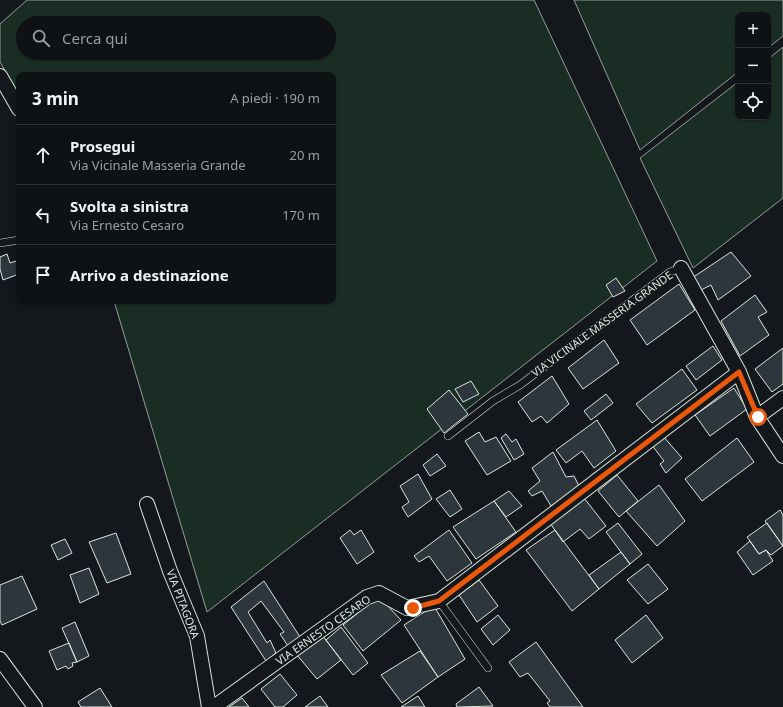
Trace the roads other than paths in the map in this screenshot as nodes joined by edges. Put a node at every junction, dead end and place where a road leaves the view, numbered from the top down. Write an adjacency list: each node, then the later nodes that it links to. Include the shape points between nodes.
1 (0, 76): 2 (street)
2 (16, 104)
3 (16, 240): 4 (lane)
4 (0, 243)
5 (681, 268): 6 (street, VIA VICINALE MASSERIA GRANDE); 9 (lane, VIA VICINALE MASSERIA GRANDE, via 670,272)
6 (739, 372): 8 (street, VIA VICINALE MASSERIA GRANDE); 12 (street, VIA ERNESTO CESARO)
7 (783, 398): 8 (street)
8 (758, 417): 10 (street, VIA VICINALE MASSERIA GRANDE)
9 (448, 436)
10 (783, 456)
11 (148, 504): 16 (street, VIA PITAGORA, via 170,571 197,636)
12 (439, 601): 14 (lane); 17 (street, VIA ERNESTO CESARO, via 407,608 379,593 366,597)
13 (0, 659): 15 (street)
14 (488, 668)
15 (35, 707)
16 (209, 707)
17 (214, 707)

